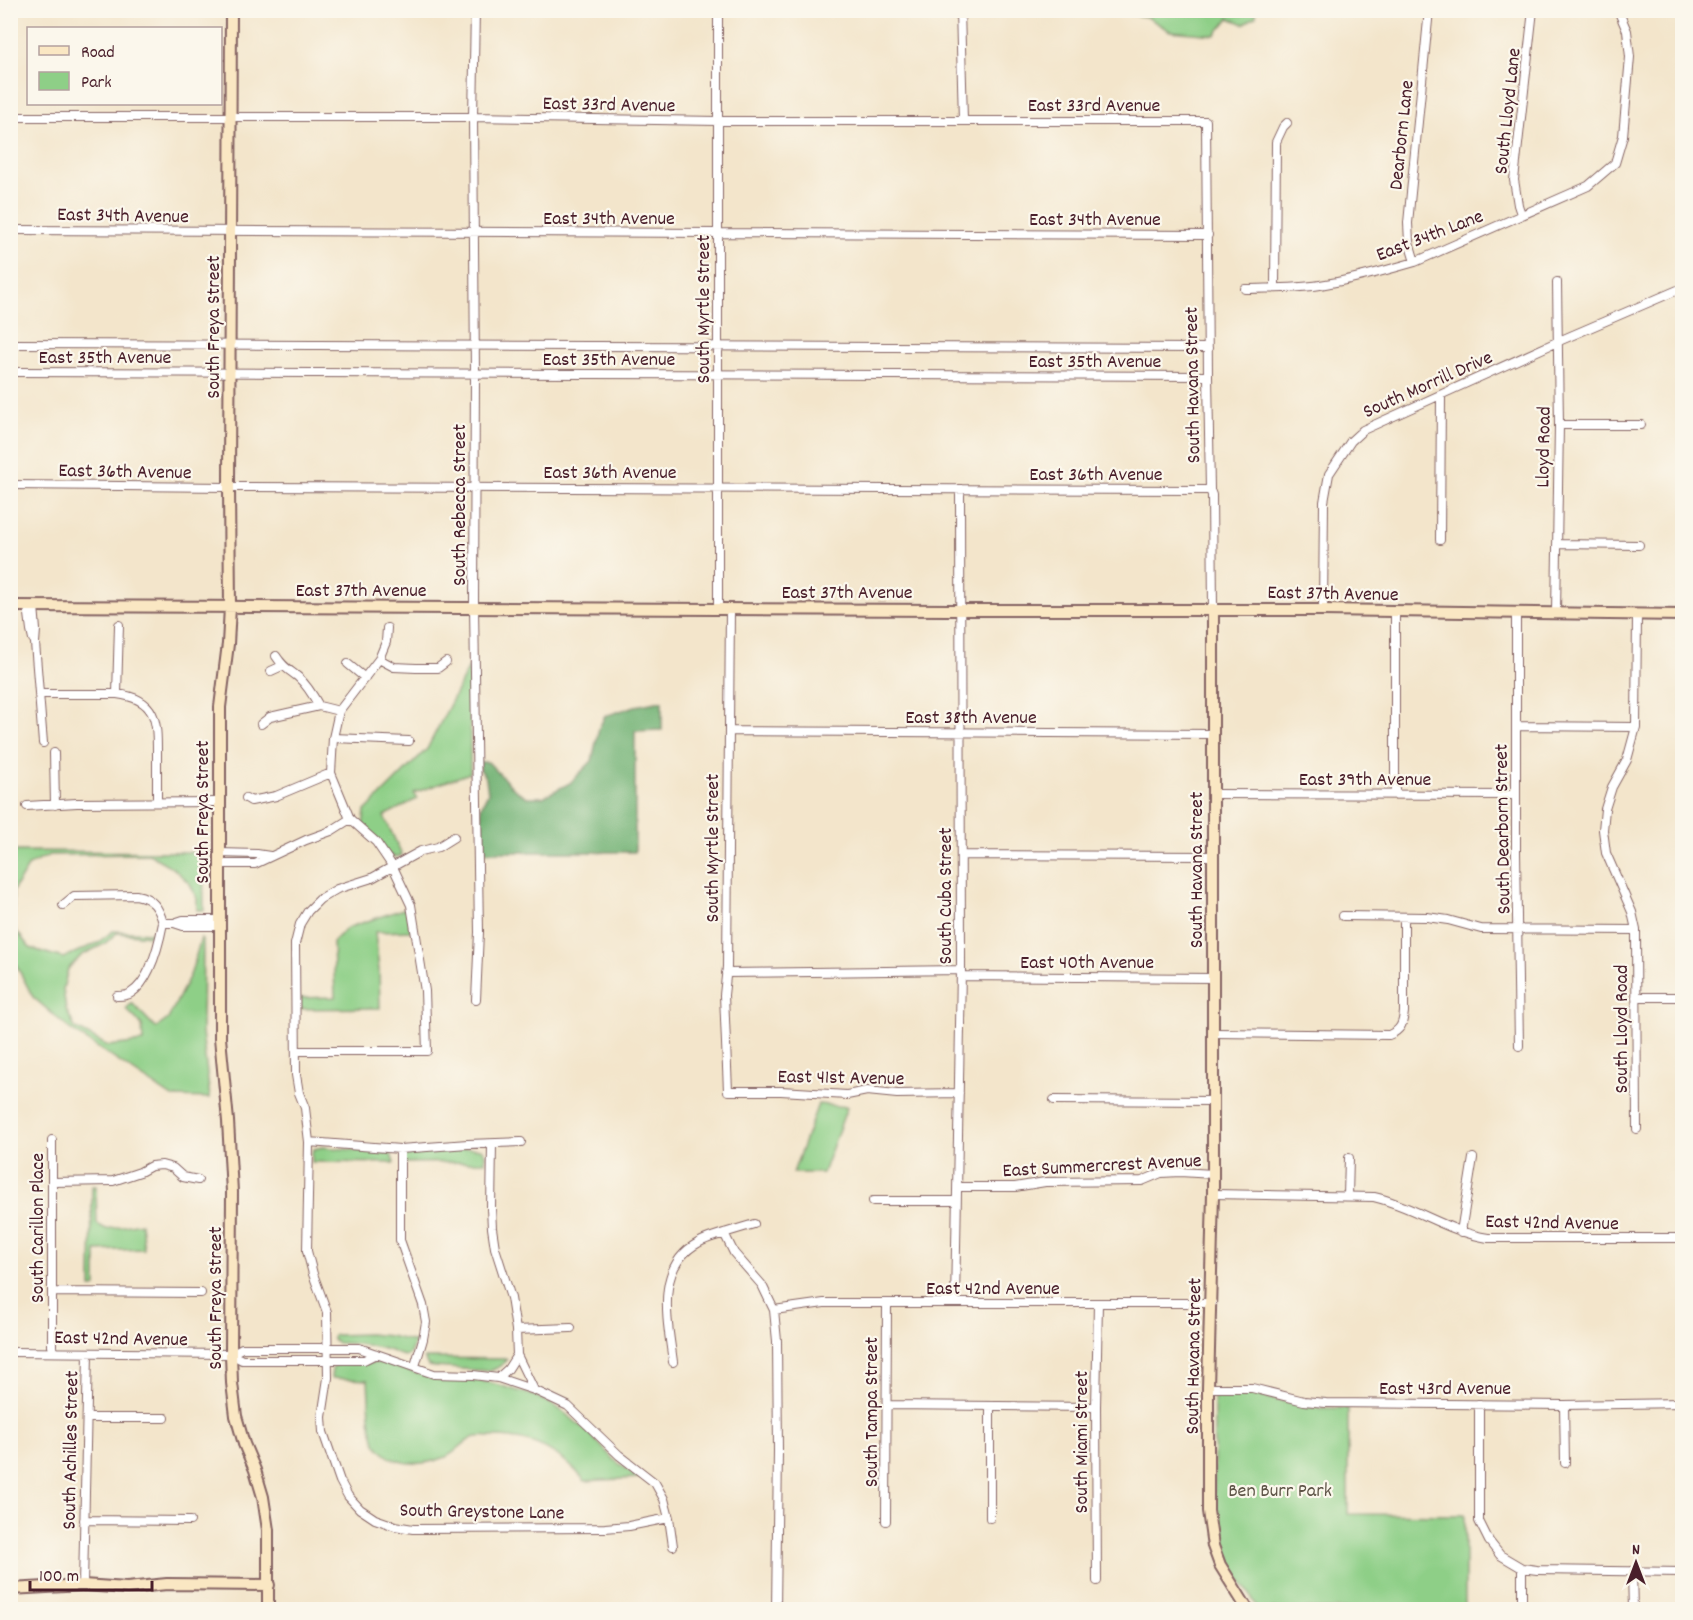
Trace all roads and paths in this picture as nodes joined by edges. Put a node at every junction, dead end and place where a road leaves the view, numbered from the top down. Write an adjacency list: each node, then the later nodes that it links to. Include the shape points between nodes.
1 (231, 10): 10 (street, South Freya Street)
2 (474, 10): 9 (street, South Rebecca Street)
3 (718, 10): 12 (street, South Myrtle Street)
4 (960, 10): 11 (street)
5 (1429, 10): 21 (street, Dearborn Lane, via 1408,223)
6 (1533, 10): 15 (street, South Lloyd Lane, via 1514,180)
7 (1618, 10): 15 (street, East 34th Lane, via 1627,31 1630,57 1623,136 1614,163 1588,186)
8 (10, 117): 10 (street, East 33rd Avenue)
9 (473, 117): 10 (street, East 33rd Avenue); 12 (street, East 33rd Avenue); 18 (street, South Rebecca Street)
10 (230, 118): 17 (street, South Freya Street)
11 (963, 120): 12 (street, East 33rd Avenue); 13 (street, East 33rd Avenue)
12 (718, 121): 19 (street, South Myrtle Street)
13 (1206, 121): 20 (street, South Havana Street)
14 (1287, 123): 23 (street, via 1276,142)
15 (1521, 214): 21 (street, East 34th Lane)
16 (10, 230): 17 (street, East 34th Avenue)
17 (231, 232): 18 (street, East 34th Avenue); 28 (street, South Freya Street)
18 (474, 233): 19 (street, East 34th Avenue); 29 (street, South Rebecca Street)
19 (718, 234): 20 (street, East 34th Avenue); 30 (street, South Myrtle Street)
20 (1208, 235): 31 (street, South Havana Street)
21 (1415, 262): 23 (street, East 34th Lane, via 1318,285)
22 (1557, 282): 26 (street, Lloyd Road)
23 (1275, 288): 24 (street, East 34th Lane)
24 (1245, 289)
25 (1680, 289): 26 (street, South Morrill Drive)
26 (1559, 341): 37 (street, South Morrill Drive); 38 (street, Lloyd Road)
27 (10, 344): 28 (street, East 35th Avenue)
28 (230, 345): 29 (street, East 35th Avenue); 33 (street, South Freya Street)
29 (475, 347): 30 (street, East 35th Avenue); 34 (street, South Rebecca Street)
30 (718, 347): 31 (street, East 35th Avenue); 35 (street, South Myrtle Street)
31 (1208, 348): 36 (street, South Havana Street)
32 (10, 372): 33 (street, East 35th Avenue)
33 (230, 373): 34 (street, East 35th Avenue); 41 (street, South Freya Street)
34 (475, 374): 35 (street, East 35th Avenue); 42 (street, South Rebecca Street)
35 (718, 375): 36 (street, East 35th Avenue); 43 (street, South Myrtle Street)
36 (1208, 376): 45 (street, South Havana Street)
37 (1441, 396): 46 (street); 57 (street, South Morrill Drive, via 1363,430 1346,447 1329,474 1324,502)
38 (1559, 425): 39 (street); 47 (street, Lloyd Road)
39 (1641, 425)
40 (10, 485): 41 (street, East 36th Avenue)
41 (229, 487): 42 (street, East 36th Avenue); 51 (street, South Freya Street)
42 (474, 487): 43 (street, East 36th Avenue); 52 (street, South Rebecca Street)
43 (718, 488): 44 (street, East 36th Avenue); 53 (street, South Myrtle Street)
44 (960, 489): 45 (street, East 36th Avenue); 56 (street, South Cuba Street)
45 (1210, 490): 55 (street, South Havana Street)
46 (1440, 540)
47 (1557, 544): 48 (street); 60 (street, Lloyd Road)
48 (1639, 545)
49 (10, 606): 50 (street, East 37th Avenue)
50 (31, 606): 51 (street, East 37th Avenue); 72 (street)
51 (230, 607): 52 (street, East 37th Avenue); 91 (street, South Freya Street, via 220,707)
52 (474, 607): 53 (street, East 37th Avenue); 114 (street, South Rebecca Street, via 479,921)
53 (717, 608): 54 (street, East 37th Avenue)
54 (730, 609): 56 (street, East 37th Avenue); 79 (street, South Myrtle Street)
55 (1213, 609): 56 (street, East 37th Avenue); 57 (street, East 37th Avenue); 81 (street, South Havana Street)
56 (961, 610): 80 (street, South Cuba Street)
57 (1323, 610): 58 (street, East 37th Avenue)
58 (1395, 611): 59 (street, East 37th Avenue); 88 (street)
59 (1516, 613): 60 (street, East 37th Avenue); 77 (street, South Dearborn Street)
60 (1556, 613): 61 (street, East 37th Avenue)
61 (1637, 614): 62 (street, East 37th Avenue); 78 (street, South Lloyd Road)
62 (1683, 615)
63 (119, 625): 73 (street)
64 (387, 628): 66 (street)
65 (276, 656): 69 (street)
66 (379, 659): 67 (street, via 394,667 438,668); 71 (street)
67 (446, 662)
68 (348, 664): 71 (street)
69 (282, 666): 70 (street); 74 (street, via 298,677)
70 (271, 671)
71 (365, 678): 75 (street)
72 (40, 694): 73 (street); 84 (street)
73 (117, 694): 90 (street, via 144,704 157,726)
74 (319, 706): 75 (street); 76 (street, via 270,717)
75 (339, 711): 82 (street)
76 (261, 724)
77 (1516, 726): 78 (street); 89 (street, South Dearborn Street)
78 (1636, 726): 107 (street, South Lloyd Road, via 1627,760 1605,809 1604,830 1606,853)
79 (729, 731): 80 (street, East 38th Avenue); 109 (street, South Myrtle Street)
80 (960, 732): 81 (street, East 38th Avenue); 97 (street, South Cuba Street)
81 (1214, 734): 87 (street, South Havana Street)
82 (333, 738): 83 (street); 86 (street)
83 (409, 741)
84 (43, 743)
85 (54, 753): 93 (street)
86 (331, 773): 92 (street, via 276,796); 95 (street)
87 (1214, 794): 88 (street, East 39th Avenue); 98 (street, South Havana Street)
88 (1395, 794): 89 (street, East 39th Avenue)
89 (1516, 795): 106 (street, South Dearborn Street)
90 (157, 802): 91 (street); 93 (street)
91 (219, 802): 99 (street, South Freya Street)
92 (247, 802)
93 (55, 805): 94 (street)
94 (27, 806)
95 (350, 819): 99 (street, via 271,856); 100 (street, via 376,842)
96 (454, 837): 100 (street, South Greystone Lane)
97 (961, 855): 98 (street); 108 (street, South Cuba Street)
98 (1213, 856): 110 (street, South Havana Street)
99 (219, 859): 105 (street, South Freya Street)
100 (393, 867): 117 (street, South Greystone Lane, via 328,894 308,911 300,924 295,944); 117 (street, via 411,905 416,928 426,1000 427,1051)
101 (63, 905): 104 (street, via 74,896 144,896 152,900)
102 (1343, 916): 103 (street)
103 (1404, 916): 106 (street, via 1427,916 1481,929); 115 (street, via 1404,1011 1403,1025 1397,1032)
104 (163, 923): 105 (street); 111 (street, via 156,952 139,986 132,993)
105 (219, 923): 155 (street, South Freya Street, via 220,1038 232,1192)
106 (1518, 929): 107 (street); 116 (street, South Dearborn Street)
107 (1636, 930): 112 (street, South Lloyd Road)
108 (961, 973): 109 (street, East 40th Avenue); 110 (street, East 40th Avenue); 119 (street, South Cuba Street)
109 (726, 974): 118 (street, South Myrtle Street)
110 (1213, 978): 115 (street, South Havana Street)
111 (117, 996)
112 (1636, 997): 113 (street); 122 (street, South Lloyd Road)
113 (1683, 997)
114 (476, 1000)
115 (1214, 1033): 121 (street, South Havana Street)
116 (1519, 1046)
117 (297, 1051): 124 (street, South Greystone Lane, via 296,1076)
118 (726, 1087): 119 (street, East 41st Avenue, via 735,1092 847,1095 867,1091)
119 (959, 1093): 133 (street, South Cuba Street)
120 (1054, 1100): 121 (street)
121 (1214, 1101): 130 (street, South Havana Street)
122 (1637, 1129)
123 (52, 1140): 132 (street, South Carillon Place)
124 (309, 1142): 127 (street); 151 (street, South Greystone Lane, via 307,1251 327,1312)
125 (521, 1142): 126 (street)
126 (492, 1144): 127 (street); 150 (street, via 492,1228)
127 (400, 1149): 160 (street, via 400,1240 426,1322)
128 (1349, 1158): 135 (street)
129 (1473, 1158): 139 (street)
130 (1213, 1174): 133 (street, East Summercrest Avenue, via 1179,1172 1161,1173 1142,1181); 134 (street, South Havana Street)
131 (198, 1180): 132 (street, via 162,1165 113,1181)
132 (52, 1182): 142 (street, South Carillon Place)
133 (957, 1187): 137 (street, South Cuba Street)
134 (1213, 1194): 135 (street, East 42nd Avenue); 147 (street, South Havana Street)
135 (1348, 1196): 139 (street, East 42nd Avenue, via 1394,1201)
136 (873, 1201): 137 (street)
137 (955, 1201): 145 (street, South Cuba Street)
138 (754, 1224): 140 (street)
139 (1461, 1232): 141 (street, East 42nd Avenue, via 1488,1238)
140 (724, 1233): 148 (street, via 734,1253 762,1286); 159 (street, via 698,1243 672,1269 666,1293)
141 (1683, 1239)
142 (53, 1292): 143 (street); 153 (street, South Carillon Place)
143 (201, 1293)
144 (887, 1303): 145 (street, East 42nd Avenue); 148 (street, East 42nd Avenue, via 824,1303); 166 (street, South Tampa Street)
145 (955, 1303): 146 (street, East 42nd Avenue)
146 (1098, 1303): 147 (street, East 42nd Avenue); 169 (street, South Miami Street)
147 (1212, 1303): 162 (street, South Havana Street)
148 (774, 1310): 187 (street)
149 (571, 1328): 150 (street)
150 (516, 1330): 157 (street)
151 (328, 1349): 155 (street, via 242,1348); 156 (street, via 359,1348); 158 (street, South Greystone Lane)
152 (10, 1352): 153 (street, East 42nd Avenue)
153 (54, 1352): 154 (street, East 42nd Avenue)
154 (88, 1353): 155 (street, East 42nd Avenue); 170 (street, South Achilles Street)
155 (231, 1354): 158 (street, via 242,1360); 184 (street, South Freya Street, via 236,1416 263,1497)
156 (376, 1354): 158 (street, via 364,1360); 160 (street)
157 (517, 1355): 161 (street); 163 (street)
158 (328, 1360): 173 (street, South Greystone Lane, via 323,1432 348,1496 375,1519 413,1529 605,1528)
159 (673, 1362)
160 (415, 1366): 161 (street, via 434,1374)
161 (498, 1378): 163 (street)
162 (1208, 1388): 165 (street, East 43rd Avenue, via 1252,1388 1326,1403); 188 (street, South Havana Street, via 1210,1533 1220,1565)
163 (534, 1390): 173 (street, via 568,1406 655,1484)
164 (1683, 1403): 167 (street, East 43rd Avenue)
165 (1479, 1404): 167 (street, East 43rd Avenue); 179 (street, via 1479,1521 1500,1555)
166 (887, 1405): 168 (street); 177 (street, South Tampa Street)
167 (1564, 1405): 172 (street)
168 (990, 1407): 169 (street); 174 (street)
169 (1096, 1407): 182 (street, South Miami Street)
170 (87, 1418): 171 (street); 175 (street, South Achilles Street)
171 (165, 1418)
172 (1565, 1463)
173 (669, 1518): 178 (street)
174 (990, 1518)
175 (84, 1520): 176 (street); 183 (street, South Achilles Street)
176 (190, 1521)
177 (886, 1521)
178 (673, 1546)
179 (1521, 1568): 180 (street); 189 (street)
180 (1632, 1570): 181 (street); 190 (street)
181 (1683, 1572)
182 (1097, 1581)
183 (82, 1585): 184 (street); 185 (street)
184 (269, 1586): 186 (street, South Freya Street)
185 (10, 1588)
186 (268, 1610)
187 (776, 1610)
188 (1248, 1610)
189 (1522, 1610)
190 (1633, 1610)

